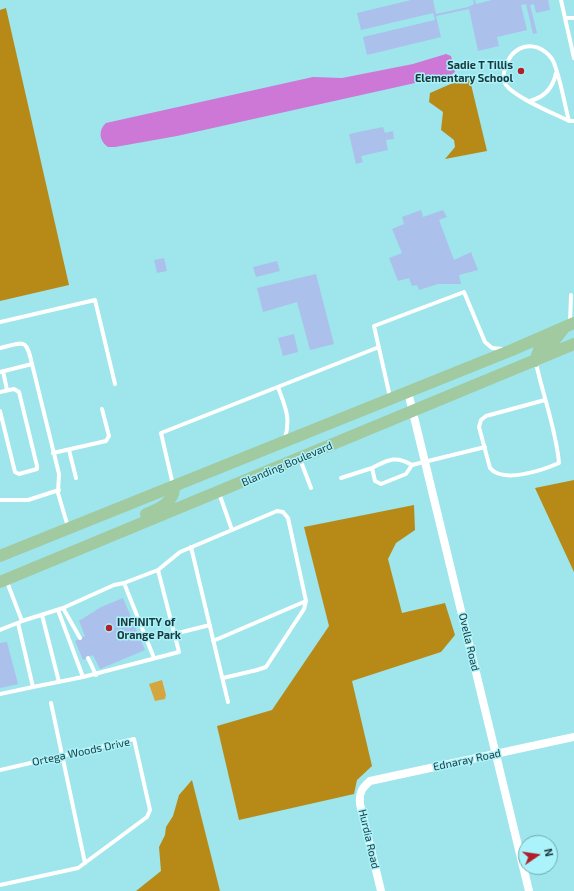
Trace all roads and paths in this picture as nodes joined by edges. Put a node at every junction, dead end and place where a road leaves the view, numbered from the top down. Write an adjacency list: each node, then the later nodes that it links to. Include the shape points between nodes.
1 (561, 0): 2 (lane)
2 (565, 18): 3 (lane); 4 (lane)
3 (574, 18)
4 (574, 58)
5 (556, 71): 6 (lane, via 554,83 549,90); 6 (lane, via 554,62 539,48 528,46 514,51 509,58 504,79 508,87); 7 (lane)
6 (529, 101): 7 (lane)
7 (572, 121)
8 (573, 296): 10 (lane)
9 (0, 322): 18 (lane, via 94,300)
10 (569, 325): 14 (main road, Blanding Boulevard); 15 (main road, via 553,342 539,350)
11 (574, 344): 15 (main road, Blanding Boulevard)
12 (379, 347): 14 (lane, via 374,326 464,292 485,342 492,348); 19 (lane); 23 (lane)
13 (0, 348): 16 (lane, via 25,344 28,346)
14 (512, 350): 22 (main road, Blanding Boulevard)
15 (535, 361): 24 (lane); 27 (main road, Blanding Boulevard)
16 (32, 364): 17 (lane); 31 (lane)
17 (2, 372): 20 (lane)
18 (115, 384)
19 (278, 387): 28 (lane, via 289,424); 38 (lane, via 161,433)
20 (7, 390): 21 (lane); 26 (lane, via 14,389 19,392 37,470 19,474 15,472)
21 (0, 392)
22 (408, 392): 23 (main road, Blanding Boulevard); 27 (street, Ovella Road)
23 (390, 399): 28 (main road, Blanding Boulevard)
24 (545, 400): 29 (lane, via 486,416 481,420 479,427); 29 (lane, via 559,463 527,473 501,476 490,468)
25 (102, 409): 30 (lane, via 108,439)
26 (0, 411)
27 (413, 411): 32 (main road, Blanding Boulevard); 33 (street, Ovella Road)
28 (284, 442): 38 (main road, Blanding Boulevard)
29 (484, 447): 33 (lane)
30 (69, 450): 31 (lane); 36 (lane)
31 (54, 453): 40 (lane)
32 (300, 458): 39 (lane); 41 (main road, Blanding Boulevard)
33 (426, 462): 34 (lane); 73 (street, Ovella Road)
34 (412, 465): 35 (lane, via 396,459); 35 (lane, via 406,474 381,484 375,481)
35 (372, 468): 37 (lane)
36 (76, 478)
37 (341, 478)
38 (174, 486): 43 (main road, Blanding Boulevard); 46 (main road, via 173,496 161,507 89,538)
39 (311, 488)
40 (59, 490): 42 (lane, via 28,500); 43 (lane)
41 (218, 492): 44 (lane); 46 (main road, Blanding Boulevard)
42 (0, 500)
43 (69, 529): 47 (main road, Blanding Boulevard)
44 (232, 530): 45 (lane); 51 (lane, via 277,511 283,512 291,528)
45 (191, 547): 48 (lane, via 180,552); 57 (lane)
46 (68, 554): 49 (main road, Blanding Boulevard)
47 (0, 556)
48 (158, 570): 50 (lane); 59 (lane)
49 (3, 581): 55 (lane)
50 (124, 584): 52 (lane, via 114,585); 63 (lane)
51 (306, 601): 61 (lane); 66 (lane, via 304,609 266,667)
52 (63, 608): 53 (lane); 60 (lane)
53 (58, 610): 54 (lane); 65 (lane)
54 (42, 615): 55 (lane); 67 (lane)
55 (22, 621): 56 (lane)
56 (18, 623): 58 (lane); 68 (lane)
57 (210, 625): 59 (lane); 61 (lane)
58 (0, 630)
59 (174, 634): 63 (lane, via 179,652)
60 (80, 638)
61 (214, 641): 66 (lane)
62 (88, 658): 64 (lane)
63 (154, 658): 64 (lane)
64 (96, 675): 65 (lane)
65 (84, 676): 67 (lane)
66 (223, 678): 70 (lane)
67 (59, 682): 68 (lane)
68 (33, 687): 69 (lane)
69 (0, 694)
70 (228, 702)
71 (50, 703): 74 (lane)
72 (574, 737): 73 (street, Ednaray Road)
73 (495, 754): 76 (street, Ednaray Road, via 370,781); 80 (street, Ovella Road)
74 (63, 756): 75 (lane, Ortega Woods Drive); 77 (lane); 77 (lane, Ortega Woods Drive, via 134,739 150,807 147,817)
75 (0, 770)
76 (363, 787): 79 (street, Hurdia Road, via 360,804)
77 (85, 863): 78 (lane, Ortega Woods Drive, via 78,868)
78 (0, 884)
79 (381, 891)
80 (529, 891)

